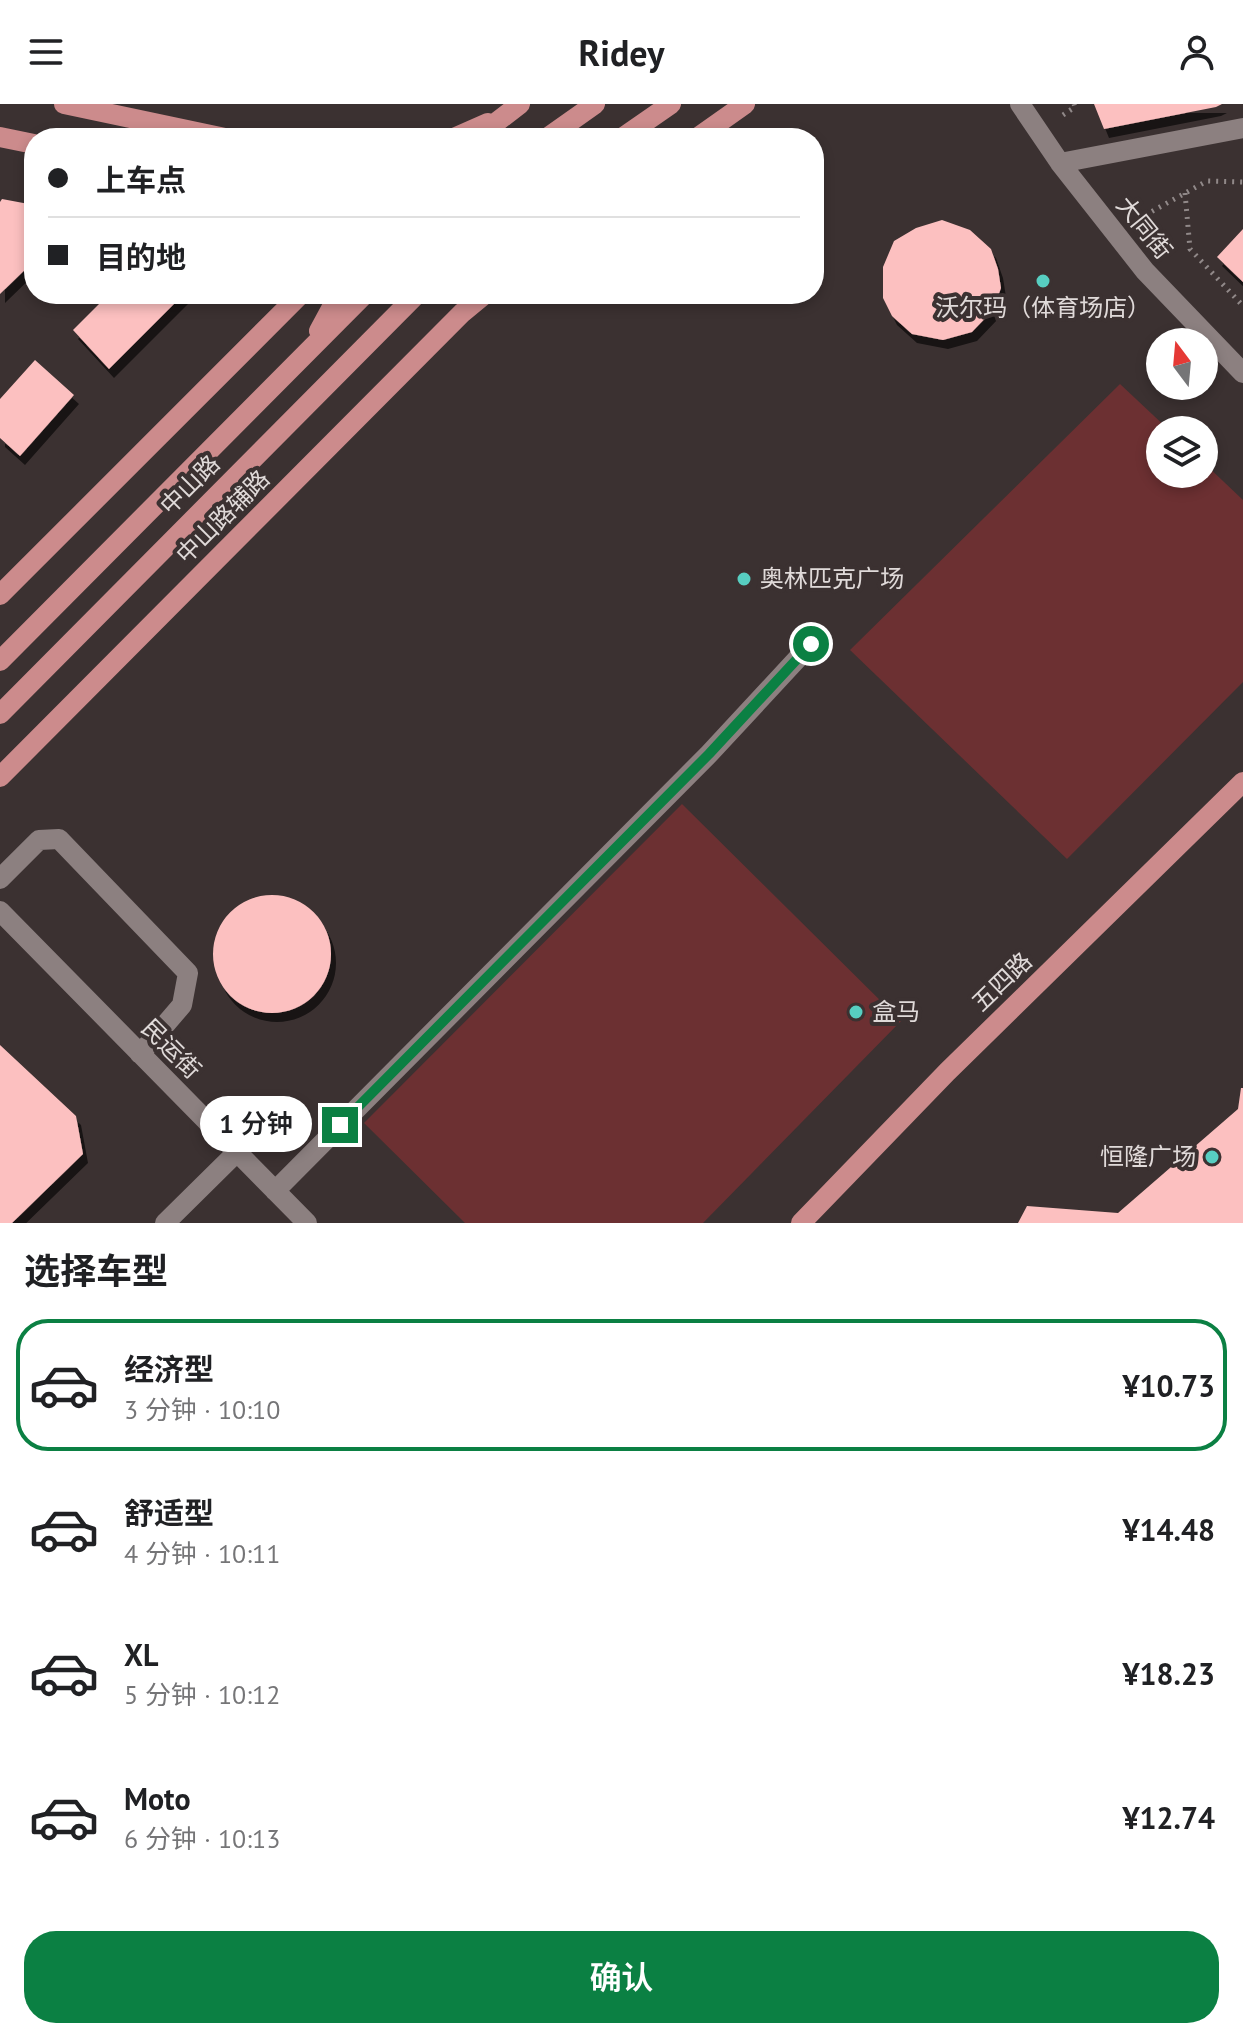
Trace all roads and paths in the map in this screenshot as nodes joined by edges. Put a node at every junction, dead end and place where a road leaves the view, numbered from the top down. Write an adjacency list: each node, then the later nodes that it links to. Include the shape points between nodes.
1 (64, 104): 10 (main road)
2 (520, 104): 9 (main road)
3 (595, 104): 13 (main road)
4 (671, 104): 14 (main road)
5 (745, 104): 15 (main road)
6 (1020, 104): 19 (street, 大同街)
7 (1074, 104): 8 (path)
8 (1063, 115)
9 (502, 117): 11 (main road); 12 (main road)
10 (178, 128)
11 (477, 128)
12 (488, 128)
13 (561, 128)
14 (636, 128)
15 (711, 128)
16 (1243, 128): 19 (street)
17 (0, 137): 18 (main road)
18 (24, 142)
19 (1060, 163): 22 (street, 大同街)
20 (1243, 182): 21 (path, via 1207,181)
21 (1185, 193): 22 (path); 29 (path, via 1190,249)
22 (1113, 233): 32 (street, 大同街)
23 (276, 304): 30 (main road)
24 (291, 304): 30 (main road)
25 (333, 304): 31 (main road)
26 (355, 304): 31 (main road, 中山路)
27 (407, 304): 36 (main road, 中山路)
28 (473, 304): 37 (main road, 中山路辅路)
29 (1243, 306)
30 (263, 332): 33 (main road)
31 (307, 352): 35 (main road, 中山路)
32 (1243, 373)
33 (0, 595)
34 (811, 644): 43 (street, via 709,754)
35 (0, 661)
36 (0, 714)
37 (0, 777)
38 (1243, 782): 46 (main road, 五四路)
39 (0, 879): 41 (street, via 39,840 59,839 188,973 182,1005)
40 (0, 911): 41 (street, 民运街)
41 (140, 1054): 42 (street, 民运街)
42 (237, 1152): 43 (street, 民运街); 44 (street)
43 (275, 1191): 45 (street, 民运街)
44 (165, 1223)
45 (307, 1223)
46 (801, 1223)

